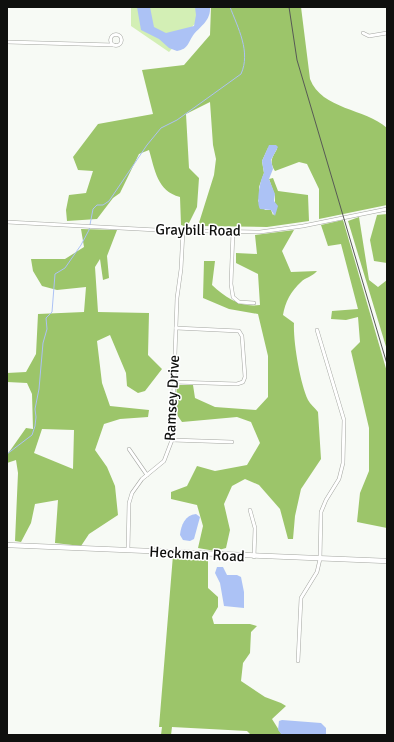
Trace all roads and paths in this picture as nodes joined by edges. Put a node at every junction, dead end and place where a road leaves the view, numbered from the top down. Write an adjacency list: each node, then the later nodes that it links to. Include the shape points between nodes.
1 (363, 33): 2 (street, via 369,36)
2 (387, 33)
3 (7, 42): 4 (street)
4 (114, 45)
5 (387, 209): 8 (street, Graybill Road, via 276,230)
6 (7, 222): 7 (street, Graybill Road)
7 (183, 231): 8 (street, Graybill Road); 10 (street, Ramsey Drive, via 181,270 177,285)
8 (233, 231): 9 (street, via 233,297 239,302)
9 (254, 303)
10 (176, 328): 12 (street, Ramsey Drive); 12 (street, via 239,331 242,335 245,377 243,382 237,384)
11 (317, 330): 21 (street, via 345,426 342,473 322,512)
12 (174, 382): 13 (street, Ramsey Drive)
13 (172, 440): 14 (street); 16 (street, Ramsey Drive, via 164,461)
14 (232, 442)
15 (129, 449): 16 (street)
16 (147, 475): 19 (street, Ramsey Drive, via 135,487 130,499)
17 (250, 510): 20 (street, via 255,528)
18 (7, 545): 19 (street, Heckman Road)
19 (128, 551): 20 (street, Heckman Road)
20 (254, 556): 21 (street, Heckman Road)
21 (320, 559): 22 (street, Heckman Road); 23 (street, via 315,577 301,598)
22 (387, 561)
23 (298, 661)

